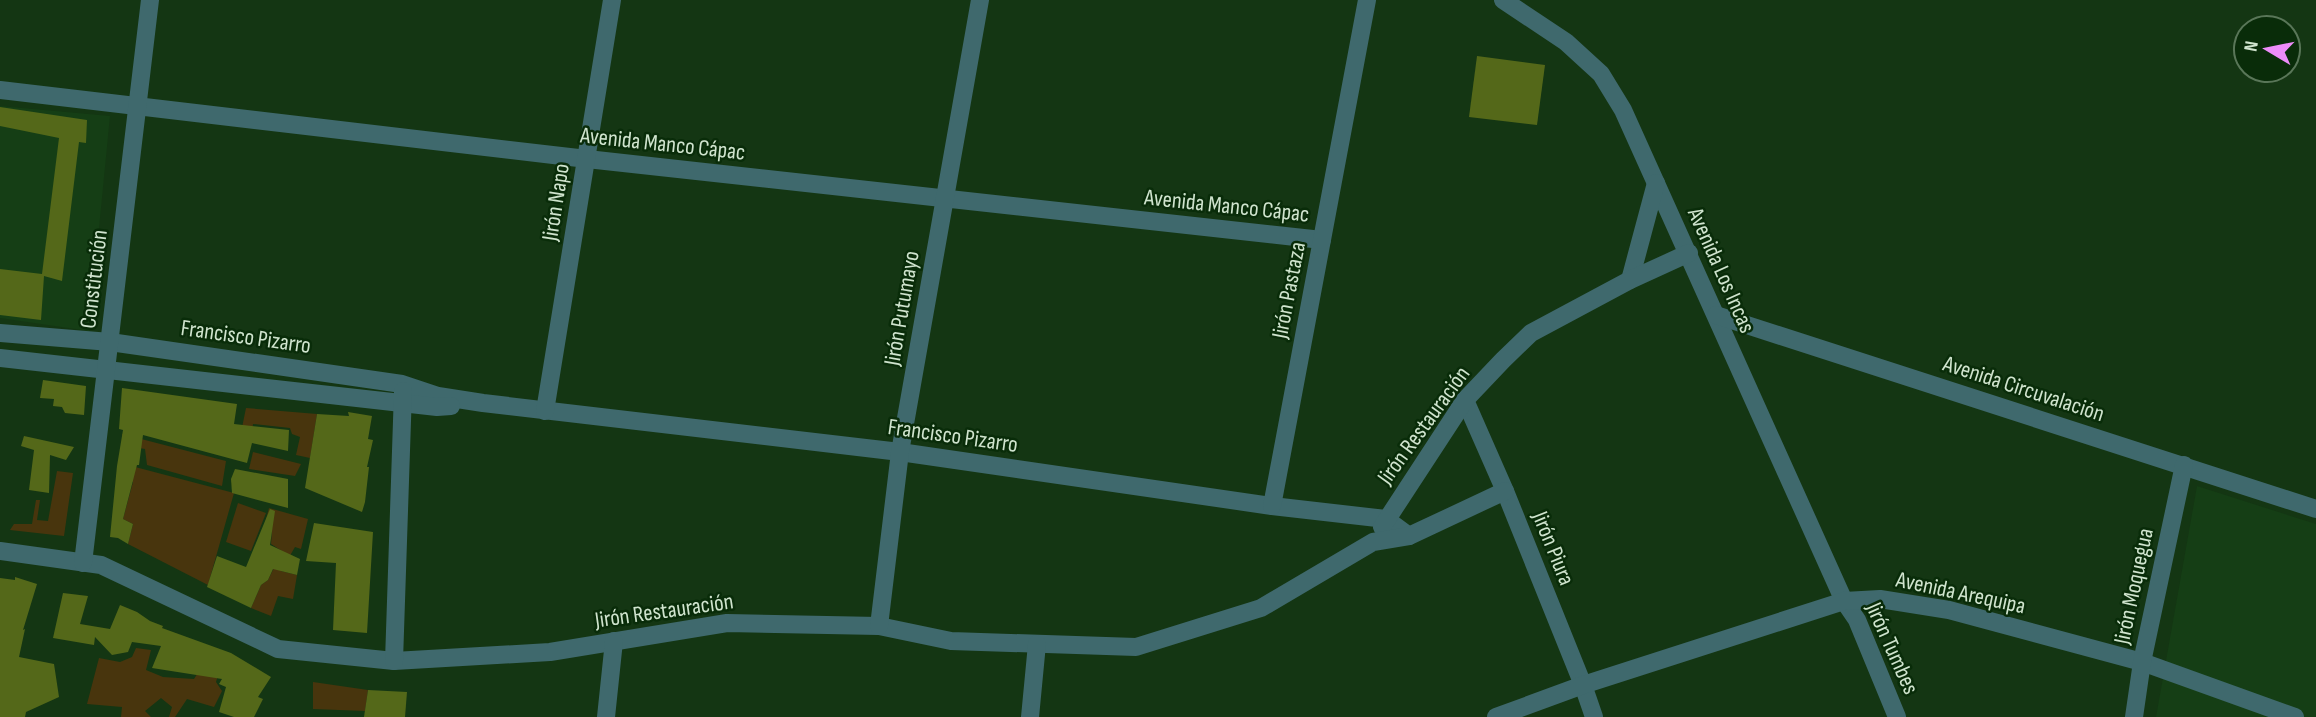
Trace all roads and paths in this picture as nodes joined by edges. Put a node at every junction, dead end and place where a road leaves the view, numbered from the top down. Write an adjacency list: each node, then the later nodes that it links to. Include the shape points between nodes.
1 (150, 0): 7 (street, Constitución)
2 (612, 0): 8 (street, Jirón Napo)
3 (980, 0): 10 (street, Jirón Putumayo)
4 (1367, 0): 11 (street, Jirón Pastaza)
5 (1499, 1): 9 (street, Avenida Los Incas, via 1566,42 1601,74)
6 (0, 90): 7 (street, Avenida Manco Cápac)
7 (138, 106): 8 (street, Avenida Manco Cápac); 16 (street, Constitución)
8 (587, 159): 10 (street, Avenida Manco Cápac); 23 (street, Jirón Napo)
9 (1656, 183): 12 (street, Avenida Los Incas); 13 (street)
10 (946, 198): 11 (street, Avenida Manco Cápac); 24 (street, Jirón Putumayo)
11 (1322, 240): 27 (street, Jirón Pastaza)
12 (1689, 253): 13 (street, Jirón Restauración); 14 (street, Avenida Los Incas)
13 (1630, 280): 20 (street, Jirón Restauración, via 1531,333)
14 (1716, 315): 25 (street, Avenida Circuvalación); 34 (street, Avenida Los Incas)
15 (0, 333): 16 (street, Francisco Pizarro)
16 (110, 342): 18 (street, Constitución); 19 (street, Francisco Pizarro)
17 (0, 358): 18 (street, Francisco Pizarro)
18 (105, 370): 21 (street, Francisco Pizarro); 33 (street, Constitución)
19 (402, 384): 21 (street); 22 (street, Francisco Pizarro)
20 (1465, 400): 26 (street, Jirón Piura); 29 (street, Jirón Restauración)
21 (403, 402): 22 (street, Francisco Pizarro, via 438,407); 38 (street)
22 (483, 403): 23 (street, Francisco Pizarro)
23 (545, 411): 24 (street, Francisco Pizarro)
24 (900, 452): 27 (street, Francisco Pizarro); 35 (street, Jirón Putumayo)
25 (2184, 465): 28 (street, Avenida Circuvalación); 39 (street, Jirón Moquegua)
26 (1504, 491): 30 (street, Jirón Restauración); 40 (street, Jirón Piura)
27 (1272, 506): 29 (street, Francisco Pizarro)
28 (2316, 509)
29 (1387, 519): 30 (street); 31 (street, Jirón Restauración)
30 (1409, 537): 31 (street, Jirón Restauración)
31 (1373, 542): 37 (street, Jirón Restauración, via 1261,608 1136,647)
32 (0, 551): 33 (street, Jirón Restauración)
33 (83, 563): 38 (street, Jirón Restauración, via 101,565 278,649)
34 (1844, 601): 39 (street, Avenida Arequipa, via 1880,599 1949,610); 40 (street, Avenida Arequipa); 45 (street, Jirón Tumbes, via 1857,620)
35 (879, 625): 36 (street, Jirón Restauración, via 727,623); 37 (street, Jirón Restauración, via 951,641)
36 (614, 641): 38 (street, Jirón Restauración, via 551,652); 41 (street)
37 (1037, 644): 42 (street)
38 (394, 661)
39 (2142, 662): 46 (street, Jirón Moquegua); 47 (street, Avenida Arequipa)
40 (1583, 685): 43 (street, Avenida Arequipa); 44 (street, Jirón Piura)
41 (606, 717)
42 (1030, 717)
43 (1496, 717)
44 (1594, 717)
45 (1897, 717)
46 (2134, 717)
47 (2295, 717)

